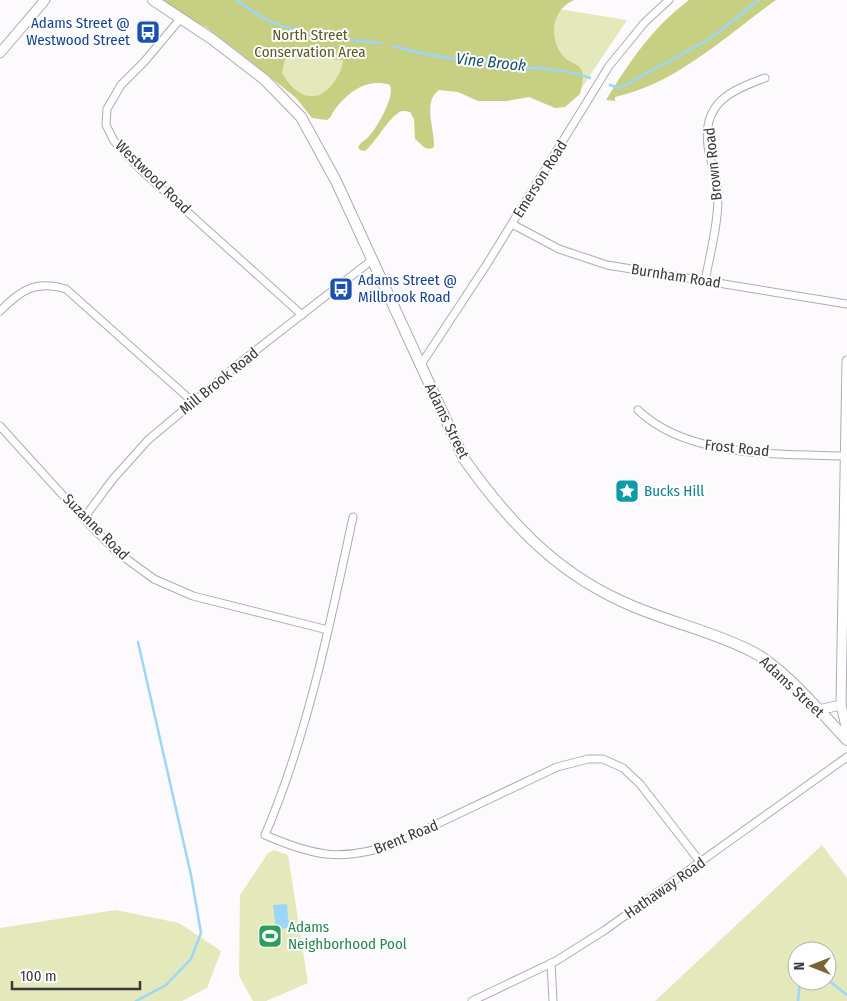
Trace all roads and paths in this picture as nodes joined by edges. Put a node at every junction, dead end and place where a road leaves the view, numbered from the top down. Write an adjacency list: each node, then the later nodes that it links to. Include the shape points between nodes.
1 (45, 0): 5 (street)
2 (153, 0): 4 (main road, Adams Street)
3 (669, 0): 7 (street, Emerson Road, via 618,54)
4 (180, 18): 8 (main road, Adams Street, via 265,80 301,117 336,181); 12 (street, Westwood Road, via 121,85 107,109 106,125 114,140 142,171)
5 (0, 53)
6 (765, 78): 9 (street, Brown Road, via 736,89 719,102 708,122 708,145 718,198)
7 (512, 224): 9 (street, Burnham Road, via 558,249 607,264); 14 (street, Emerson Road)
8 (372, 260): 12 (street, Mill Brook Road); 14 (main road, Adams Street)
9 (705, 281): 10 (street, Burnham Road)
10 (847, 304)
11 (0, 311): 16 (street, via 28,288 52,285 66,289)
12 (302, 315): 16 (street, Mill Brook Road)
13 (847, 361): 15 (street)
14 (420, 366): 25 (main road, Adams Street, via 464,459 499,504 559,566 578,580 619,601 754,652)
15 (847, 376): 19 (street)
16 (193, 402): 22 (street, Mill Brook Road, via 148,440)
17 (638, 410): 19 (street, Frost Road, via 659,426 704,446)
18 (0, 426): 22 (street, Suzanne Road)
19 (846, 456): 20 (street)
20 (846, 504): 24 (street)
21 (353, 517): 23 (street, Brent Road)
22 (84, 518): 23 (street, Suzanne Road, via 117,552 154,579 193,596)
23 (328, 630): 29 (street, Brent Road, via 291,767 265,836 300,850 327,856 375,851 397,844 557,767 588,759 603,759 623,768 640,784)
24 (841, 705): 25 (street); 26 (street)
25 (818, 710): 27 (main road, Adams Street)
26 (847, 731)
27 (847, 740)
28 (847, 757): 29 (street, Hathaway Road)
29 (701, 863): 30 (street, Hathaway Road)
30 (551, 963): 31 (street, Hathaway Road); 32 (street)
31 (472, 1001)
32 (553, 1001)

